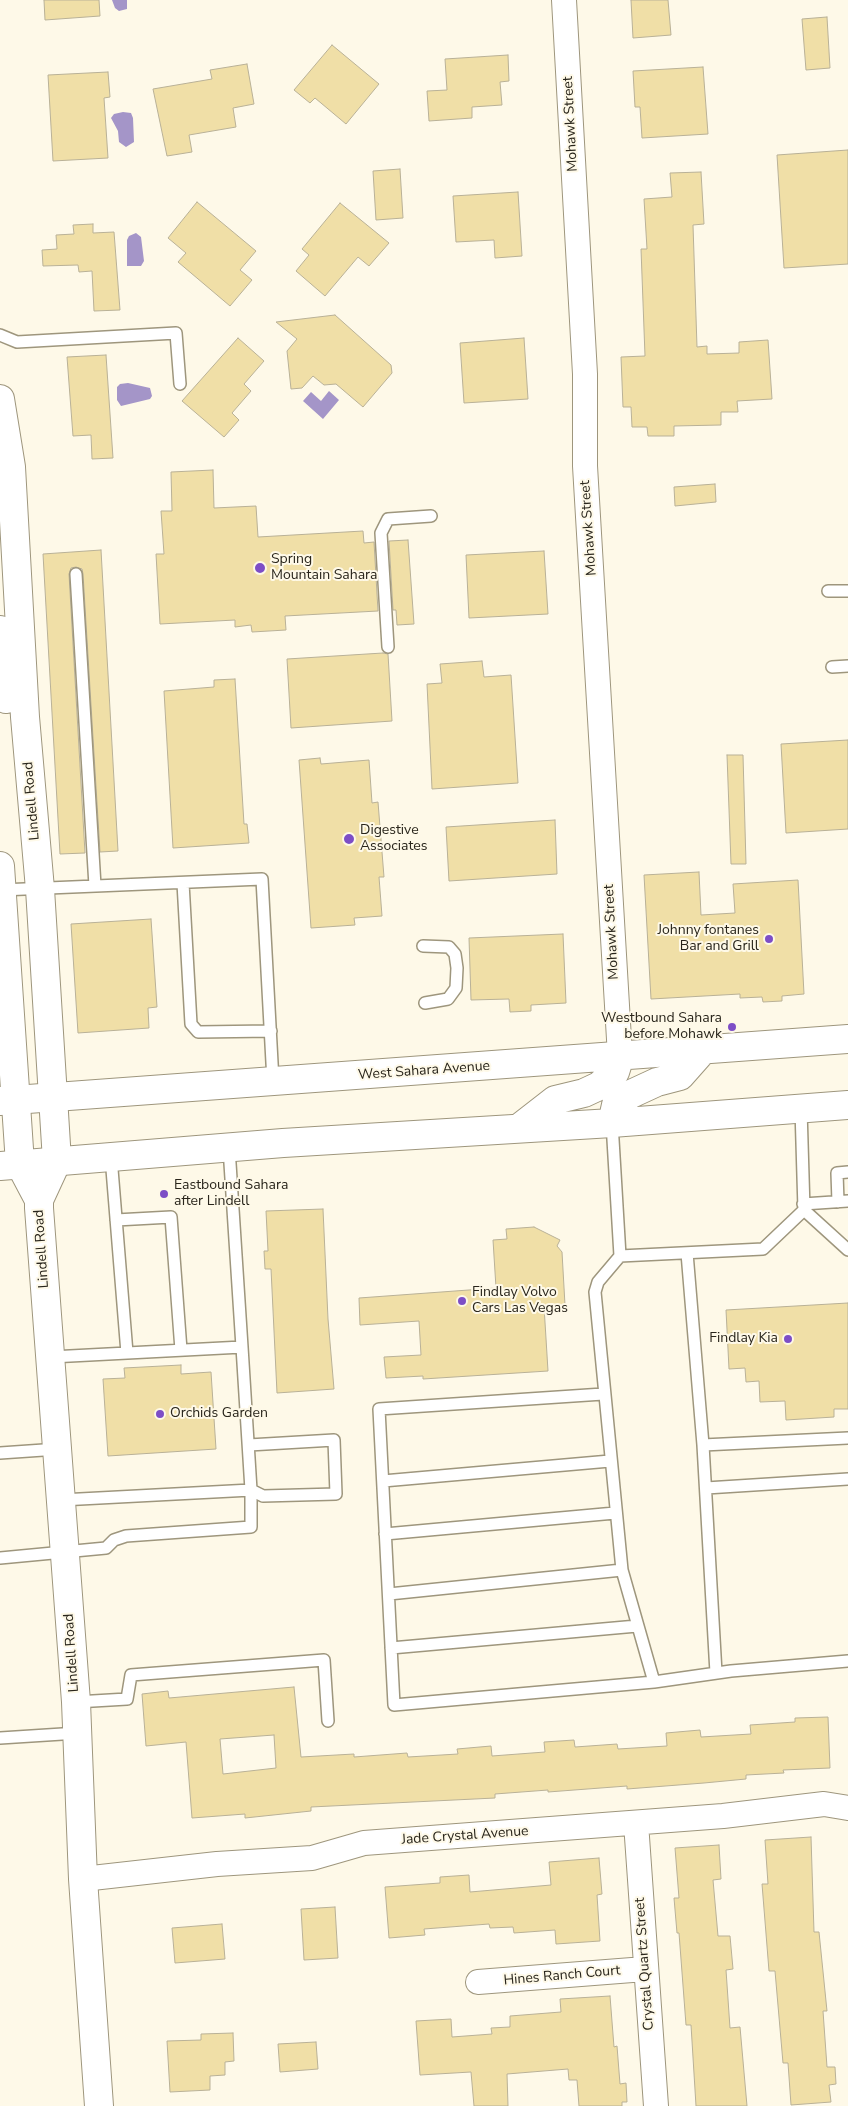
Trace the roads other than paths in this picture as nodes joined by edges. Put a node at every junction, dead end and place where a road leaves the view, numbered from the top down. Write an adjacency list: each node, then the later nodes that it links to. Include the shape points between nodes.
1 (564, 0): 23 (street, Mohawk Street, via 585,374 585,466)
2 (0, 335): 3 (lane, via 18,342 176,333)
3 (180, 384)
4 (0, 399): 13 (street, Lindell Road, via 11,467)
5 (431, 516): 10 (lane, via 388,519 381,533)
6 (76, 574): 16 (lane)
7 (848, 590): 8 (lane)
8 (828, 591)
9 (0, 630): 13 (street, via 10,725)
10 (388, 648)
11 (848, 666): 12 (lane)
12 (832, 667)
13 (28, 746): 17 (street, Lindell Road)
14 (0, 882): 17 (lane); 26 (street, Lindell Road)
15 (182, 883): 16 (lane); 20 (lane, via 191,1024 198,1032); 20 (lane, via 262,879)
16 (95, 886): 17 (lane)
17 (40, 889): 25 (street, Lindell Road)
18 (423, 946): 19 (lane, via 449,947 455,954 457,968 456,988 448,998)
19 (425, 1003)
20 (270, 1031): 24 (lane)
21 (848, 1039): 22 (street, West Sahara Avenue)
22 (703, 1050): 23 (street, West Sahara Avenue); 29 (street, via 680,1076 657,1082 616,1105)
23 (620, 1056): 24 (street, West Sahara Avenue); 30 (street, via 615,1072 599,1086 555,1100)
24 (273, 1083): 25 (street, West Sahara Avenue)
25 (53, 1098): 26 (street, West Sahara Avenue); 33 (street, Lindell Road)
26 (7, 1101): 34 (street, Lindell Road)
27 (848, 1106): 28 (street)
28 (801, 1109): 29 (street); 38 (lane)
29 (612, 1123): 30 (street); 42 (lane)
30 (519, 1128): 31 (street)
31 (229, 1148): 32 (street); 43 (lane)
32 (112, 1157): 33 (street); 39 (lane)
33 (57, 1161): 34 (street); 36 (street, Lindell Road)
34 (10, 1165): 36 (street, Lindell Road)
35 (848, 1172): 37 (lane, via 837,1173)
36 (39, 1200): 46 (street, Lindell Road)
37 (843, 1201): 38 (lane)
38 (804, 1207): 40 (lane); 41 (lane, via 763,1249)
39 (116, 1220): 44 (lane, via 171,1217); 45 (lane)
40 (848, 1250)
41 (687, 1253): 42 (lane); 50 (lane)
42 (620, 1256): 47 (lane, via 598,1282 595,1292)
43 (242, 1346): 44 (lane); 49 (lane)
44 (181, 1350): 45 (lane)
45 (127, 1352): 46 (lane)
46 (50, 1357): 51 (street, Lindell Road)
47 (603, 1394): 53 (lane); 55 (lane, via 379,1409)
48 (848, 1438): 50 (lane)
49 (249, 1445): 57 (lane); 57 (lane, via 334,1440 336,1494 263,1496)
50 (703, 1445): 56 (lane)
51 (58, 1449): 52 (lane); 58 (street, Lindell Road)
52 (0, 1453)
53 (610, 1461): 55 (lane); 59 (lane)
54 (848, 1479): 56 (lane)
55 (383, 1481): 60 (lane)
56 (706, 1488): 68 (lane)
57 (251, 1490): 58 (lane); 61 (lane, via 251,1527 126,1536 114,1540 106,1548)
58 (61, 1500): 61 (street, Lindell Road)
59 (615, 1513): 60 (lane); 63 (lane)
60 (386, 1534): 64 (lane)
61 (65, 1554): 62 (lane); 70 (street, Lindell Road)
62 (0, 1558)
63 (622, 1570): 64 (lane); 65 (lane)
64 (389, 1594): 66 (lane)
65 (637, 1626): 66 (lane); 69 (lane)
66 (391, 1648): 69 (lane, via 394,1705)
67 (848, 1661): 68 (lane)
68 (716, 1673): 69 (lane)
69 (654, 1682)
70 (76, 1702): 71 (lane, via 127,1699 131,1675 324,1660); 72 (street, Lindell Road)
71 (328, 1721)
72 (78, 1733): 73 (lane); 76 (street, Lindell Road)
73 (0, 1738)
74 (848, 1808): 75 (street, Jade Crystal Avenue, via 824,1804)
75 (636, 1823): 76 (street, Jade Crystal Avenue, via 364,1843 312,1858 217,1864); 77 (street, Crystal Quartz Street)
76 (83, 1879): 79 (street, Lindell Road)
77 (645, 1969): 78 (street, Hines Ranch Court); 80 (street, Crystal Quartz Street)
78 (478, 1982)
79 (99, 2106)
80 (656, 2106)

